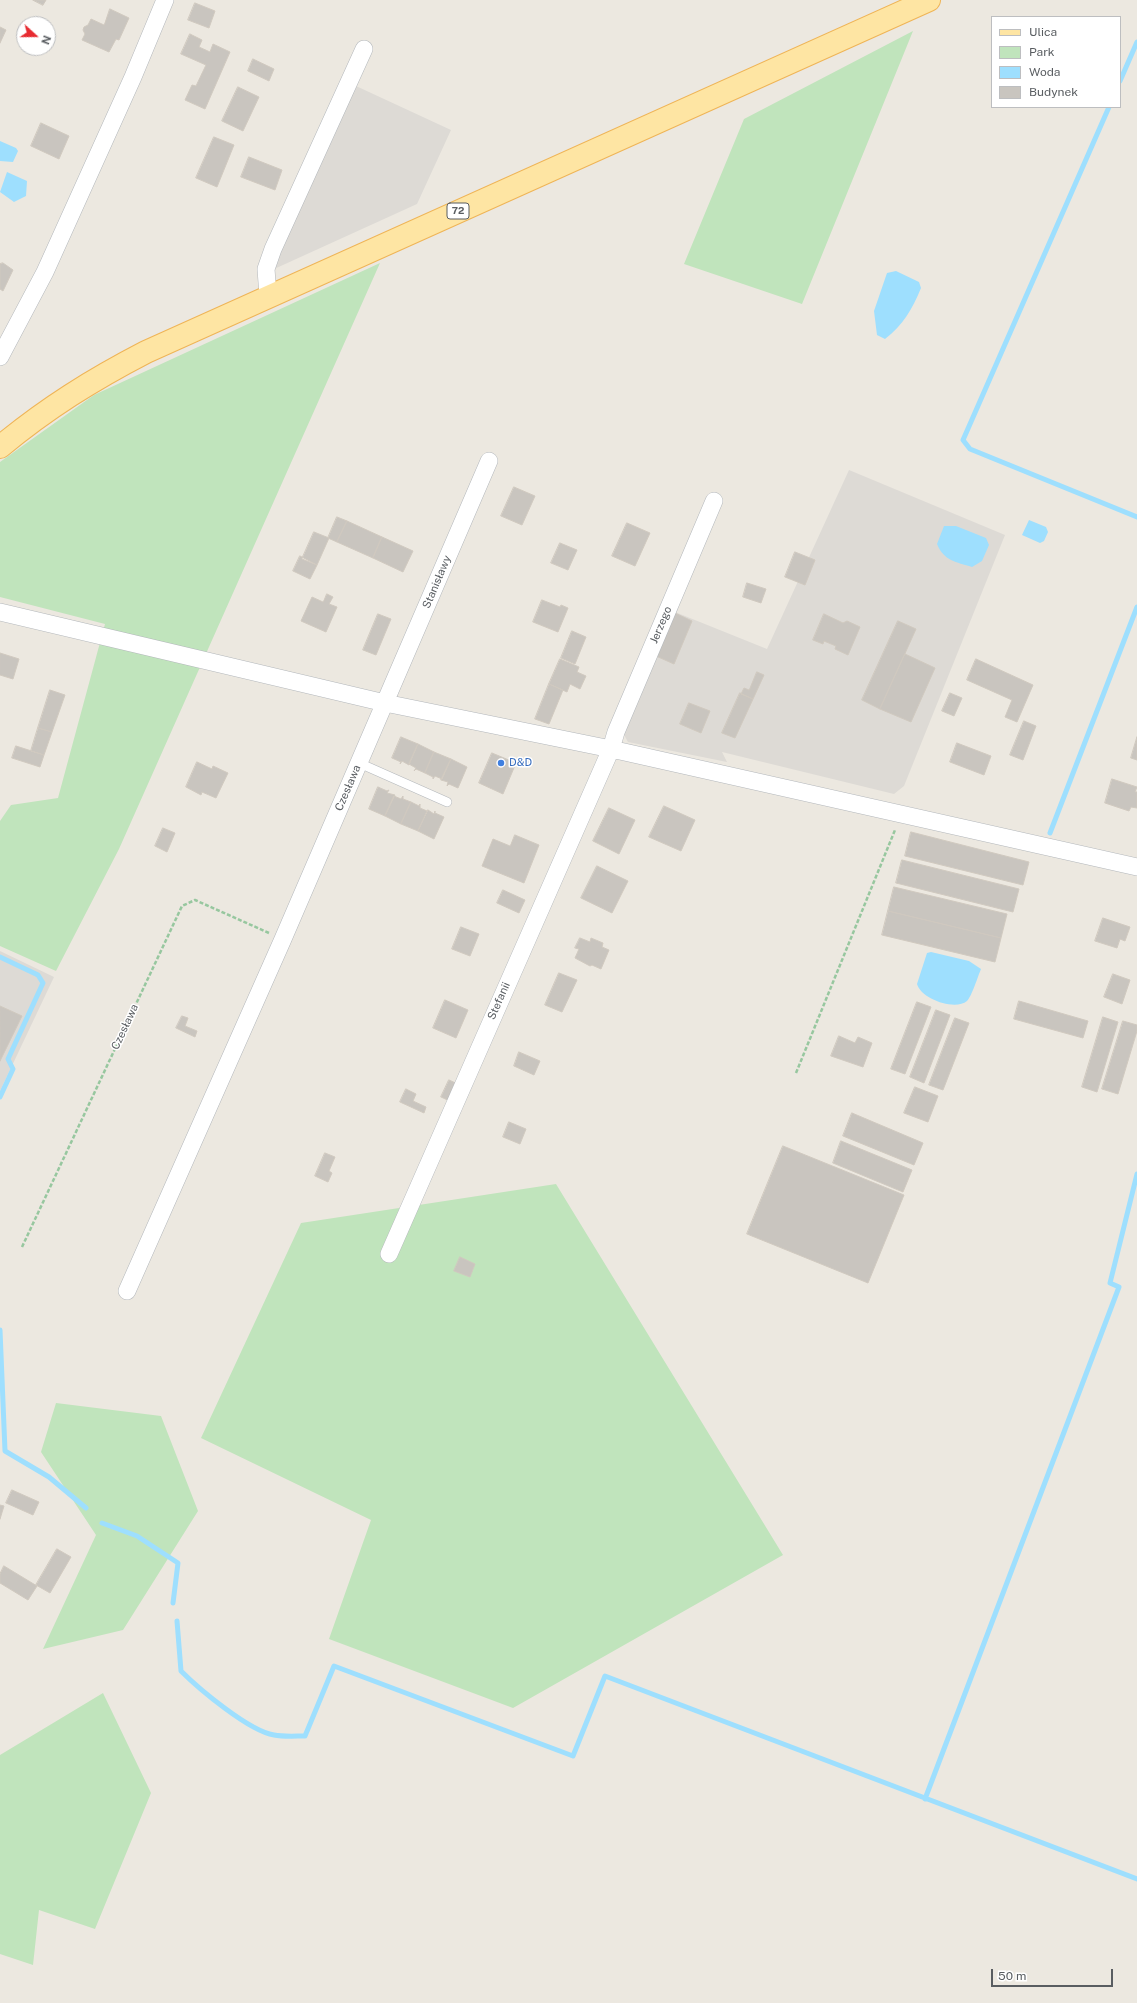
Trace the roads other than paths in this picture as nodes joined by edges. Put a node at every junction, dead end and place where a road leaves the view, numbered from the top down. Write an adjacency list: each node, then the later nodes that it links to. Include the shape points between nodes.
1 (165, 0): 5 (street, via 133,78 45,272)
2 (929, 0): 4 (main road, 72)
3 (364, 49): 4 (street, via 273,249 266,268)
4 (268, 296): 6 (main road, 72, via 146,352 90,381 29,423)
5 (0, 357)
6 (0, 447)
7 (489, 461): 10 (street, Stanisławy)
8 (714, 501): 11 (street, Jerzego, via 619,724)
9 (0, 612): 10 (street)
10 (385, 702): 11 (street); 12 (street, Czesława)
11 (611, 749): 14 (street); 15 (street, Stefanii)
12 (359, 763): 13 (lane); 16 (street, Czesława)
13 (446, 802)
14 (1137, 867)
15 (389, 1254)
16 (127, 1292)

